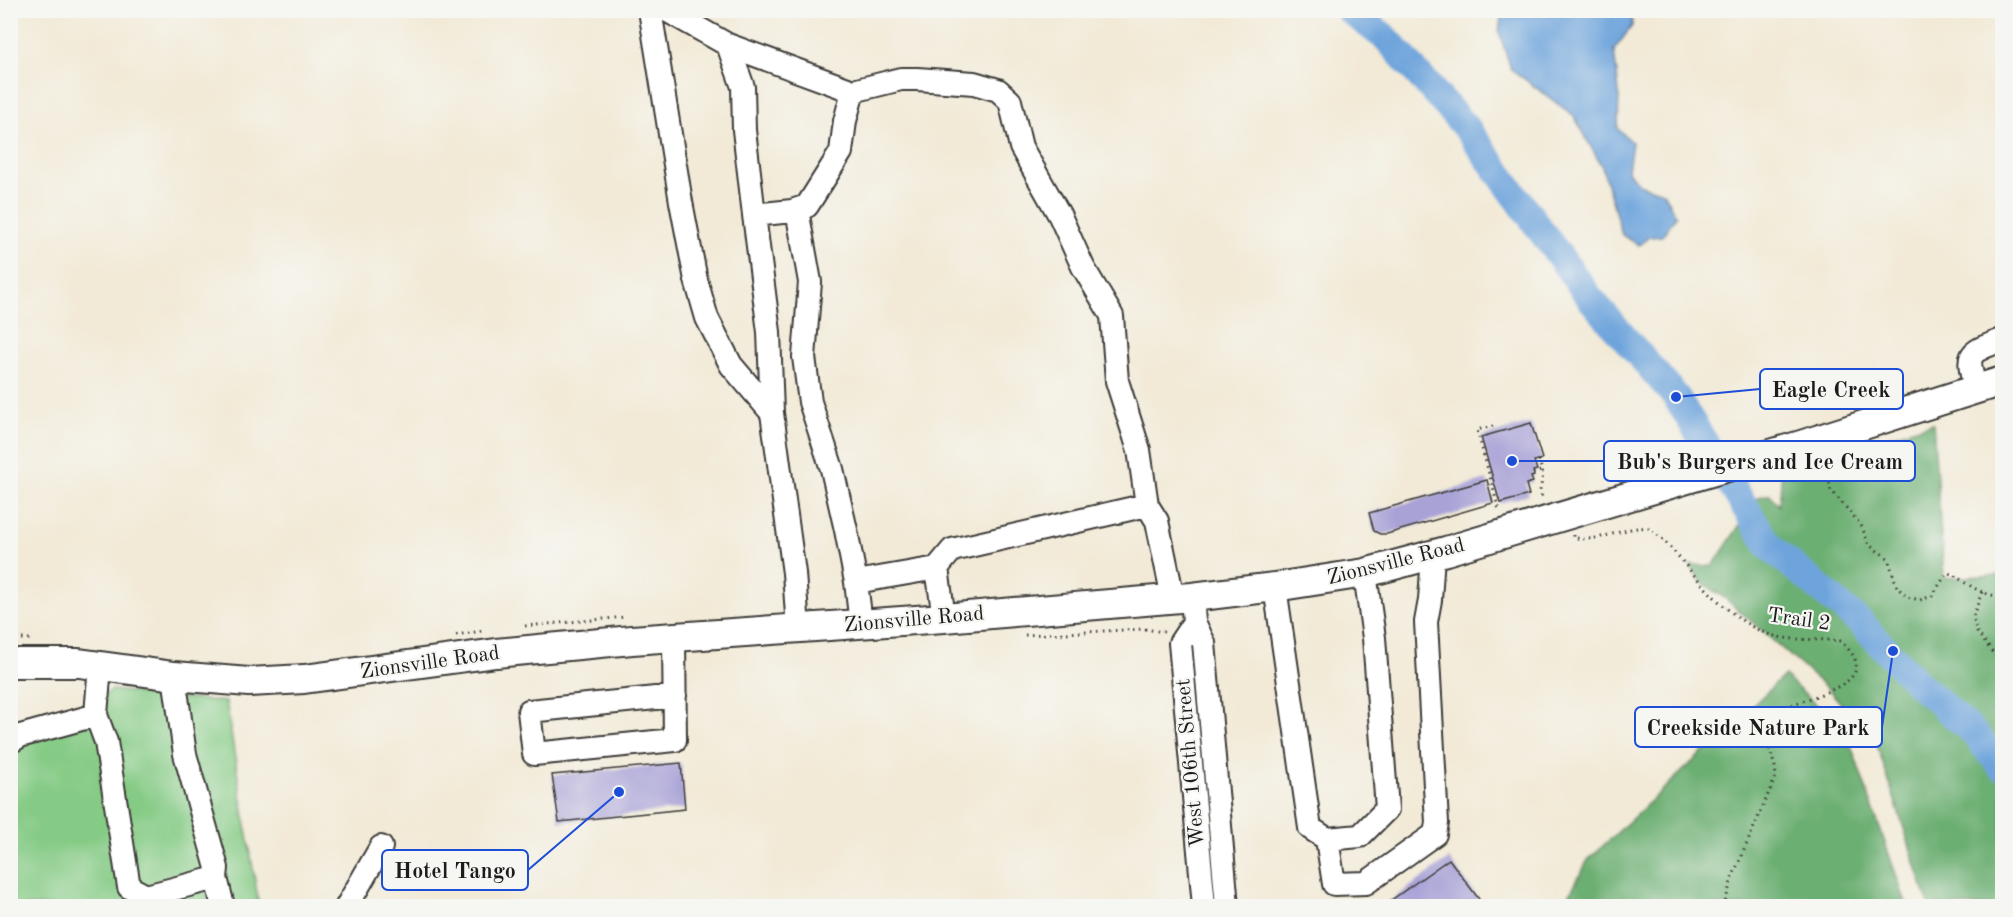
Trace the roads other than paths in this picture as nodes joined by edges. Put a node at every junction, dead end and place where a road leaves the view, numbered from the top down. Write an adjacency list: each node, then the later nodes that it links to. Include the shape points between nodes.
1 (650, 10): 10 (street, via 681,202 707,318 731,365)
2 (666, 10): 3 (street)
3 (728, 45): 4 (street); 6 (street, via 742,87)
4 (853, 91): 5 (street, via 841,152 807,206); 11 (street, via 917,79 974,83 998,90 1010,101 1021,147 1112,316 1117,381 1138,450)
5 (797, 210): 6 (street); 15 (street, via 810,282 804,357 810,402 832,469)
6 (754, 215): 10 (street, via 769,332)
7 (2002, 340): 9 (street, via 1976,350 1970,359)
8 (2002, 381): 9 (main road, Zionsville Road)
9 (1976, 390): 12 (main road, Zionsville Road)
10 (772, 413): 20 (street)
11 (1148, 505): 13 (street, via 952,549); 17 (street)
12 (1433, 555): 14 (main road, Zionsville Road); 28 (street, via 1426,621 1435,834 1366,883 1334,884)
13 (938, 568): 15 (street); 18 (street)
14 (1365, 573): 16 (main road, Zionsville Road); 28 (street, via 1387,809 1360,836)
15 (856, 582): 19 (street)
16 (1275, 587): 17 (main road, Zionsville Road); 28 (street, via 1310,828)
17 (1186, 606): 18 (main road, Zionsville Road); 33 (street, West 106th Street, via 1180,643); 34 (street, West 106th Street, via 1204,643)
18 (944, 618): 19 (main road, Zionsville Road)
19 (861, 624): 20 (main road, Zionsville Road)
20 (798, 629): 21 (main road, Zionsville Road)
21 (674, 638): 24 (main road, Zionsville Road, via 496,652 304,679 249,682); 25 (street)
22 (10, 663): 23 (main road, Zionsville Road)
23 (99, 665): 24 (main road, Zionsville Road); 26 (street)
24 (174, 676): 30 (street, via 185,754)
25 (675, 696): 25 (street, via 675,740 534,754 530,711)
26 (96, 715): 27 (street, via 20,735); 30 (street, via 106,742 129,887 146,896)
27 (10, 742)
28 (1327, 840)
29 (381, 846): 32 (street)
30 (216, 878): 31 (street)
31 (223, 906)
32 (346, 906)
33 (1204, 906)
34 (1227, 906)

